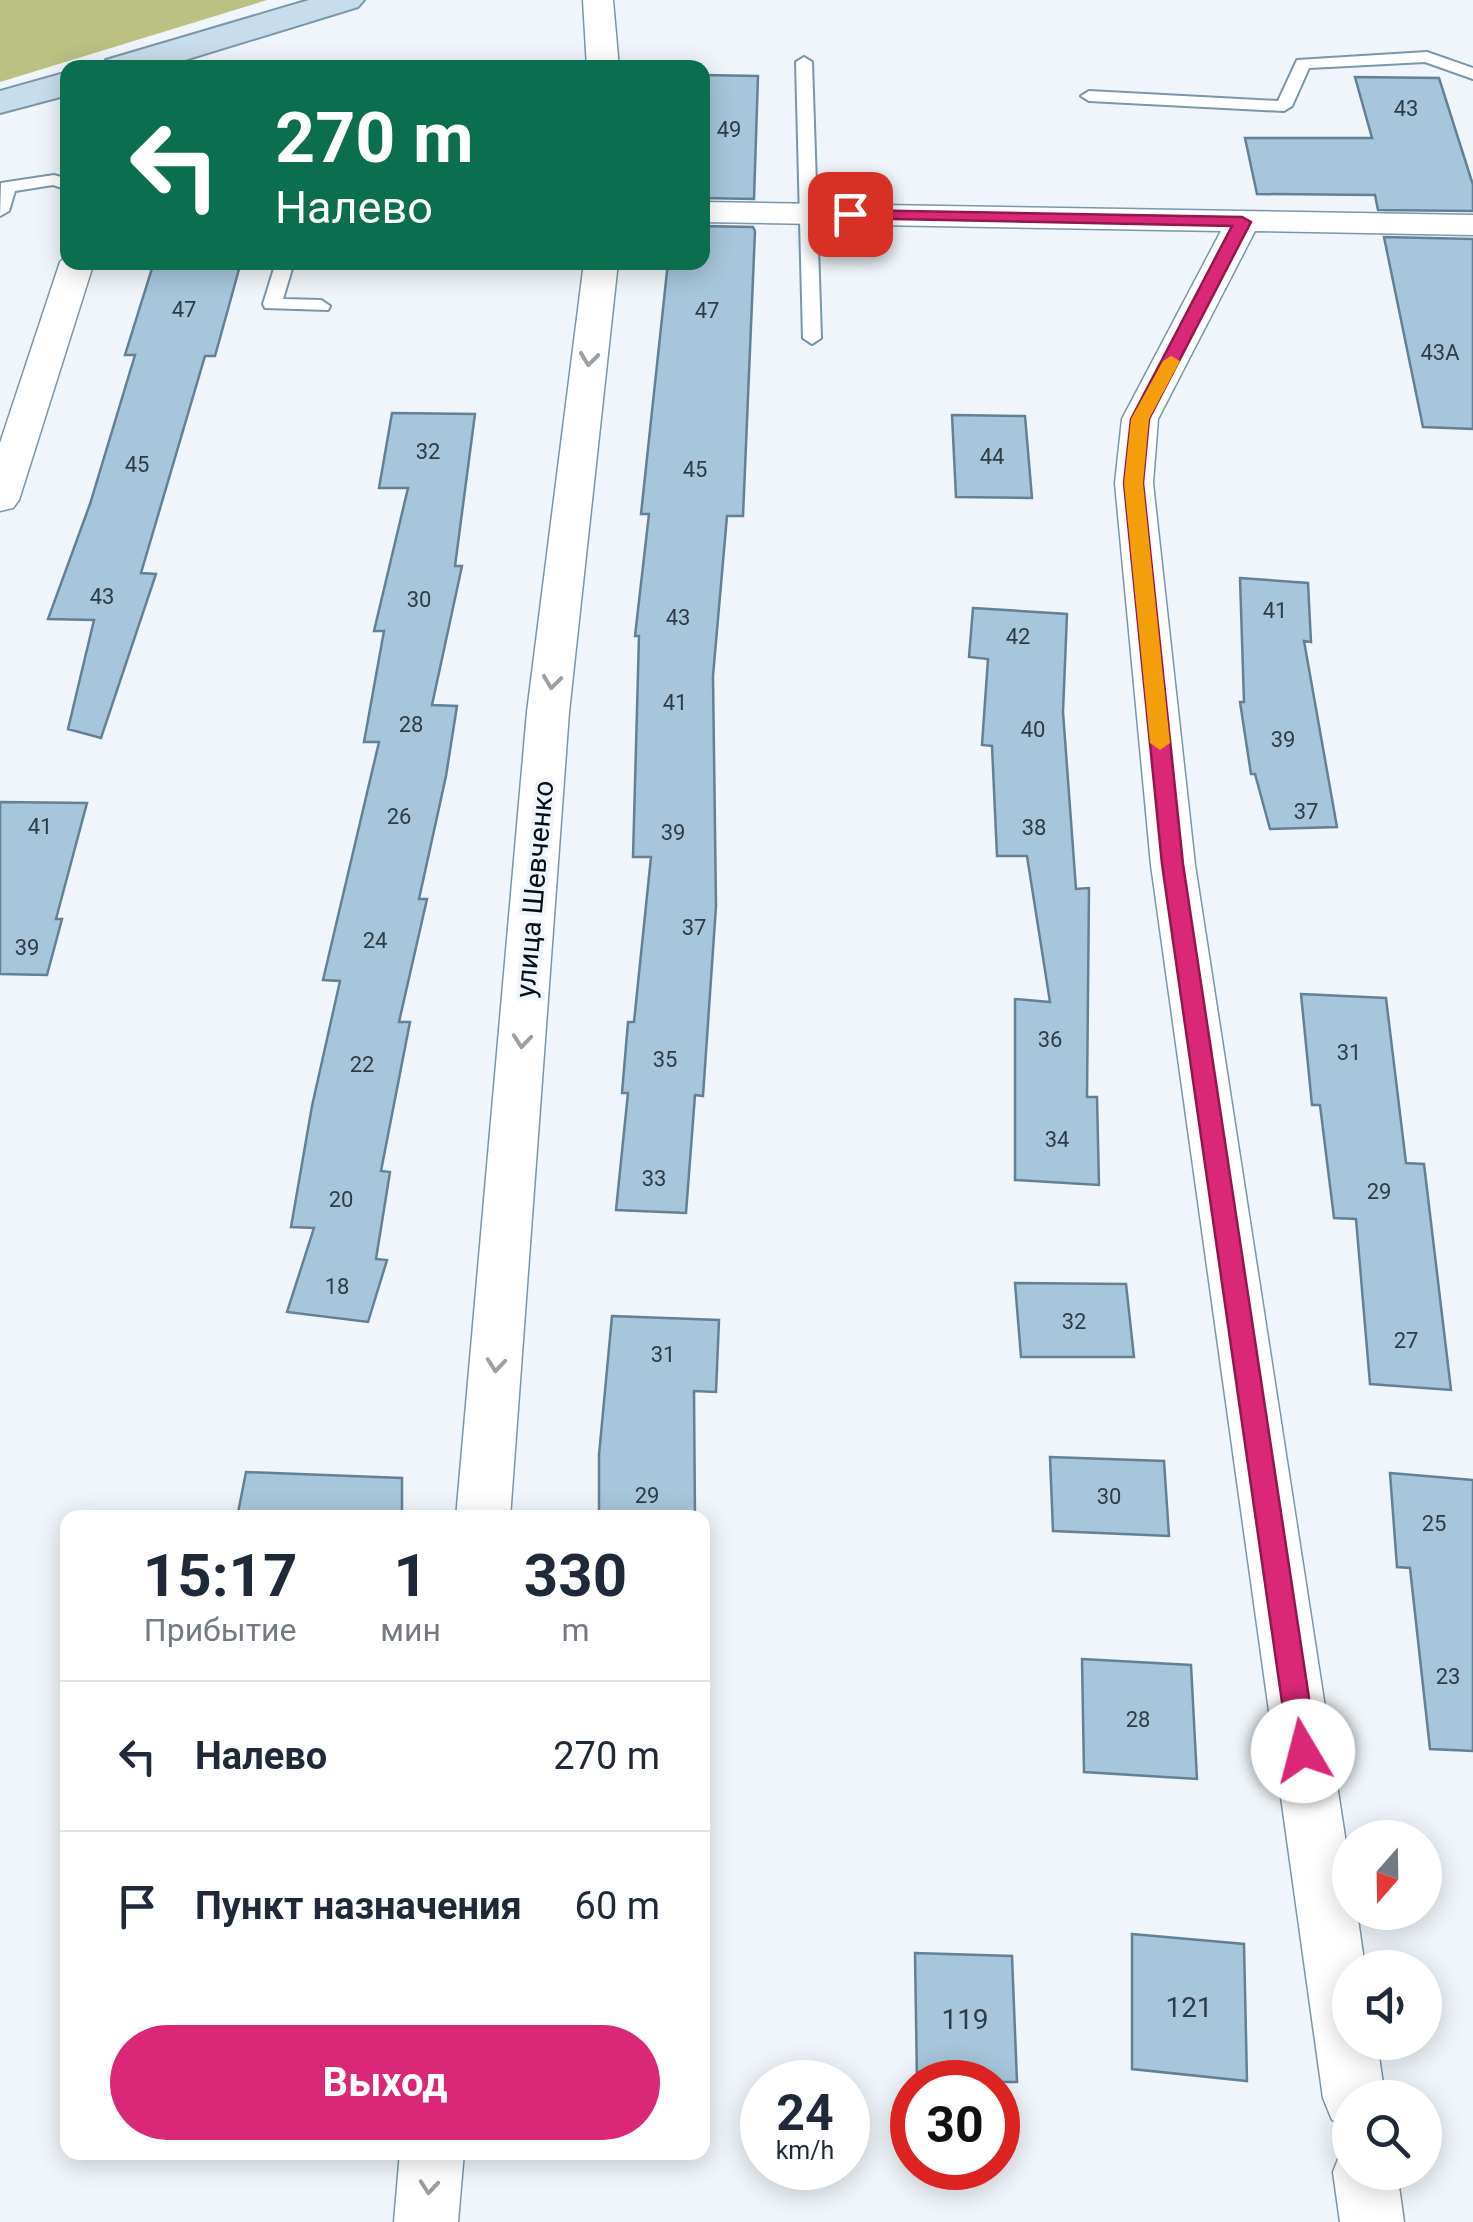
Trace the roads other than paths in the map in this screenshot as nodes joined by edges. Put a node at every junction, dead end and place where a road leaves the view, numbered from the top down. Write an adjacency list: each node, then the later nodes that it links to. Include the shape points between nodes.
1 (346, 0): 3 (main road)
2 (598, 0): 4 (street)
3 (147, 60)
4 (603, 60)
5 (804, 62): 13 (lane)
6 (1473, 74): 8 (lane, via 1427,57 1304,63 1284,106)
7 (60, 85): 9 (main road)
8 (1089, 96)
9 (0, 102)
10 (60, 182): 11 (lane, via 7,187)
11 (0, 211)
12 (710, 212): 13 (street)
13 (811, 214): 14 (street); 20 (lane)
14 (1242, 222): 15 (street); 23 (street, via 1140,419 1134,483 1173,864)
15 (1473, 225)
16 (74, 270): 21 (street)
17 (282, 270): 19 (lane, via 272,304)
18 (600, 270): 22 (street, улица Шевченко, one-way to 22, via 548,712)
19 (321, 306)
20 (812, 338)
21 (0, 500)
22 (484, 1510)
23 (1351, 2080)
24 (431, 2160): 26 (street, one-way to 26)
25 (1367, 2190): 27 (street)
26 (426, 2222)
27 (1372, 2222)

